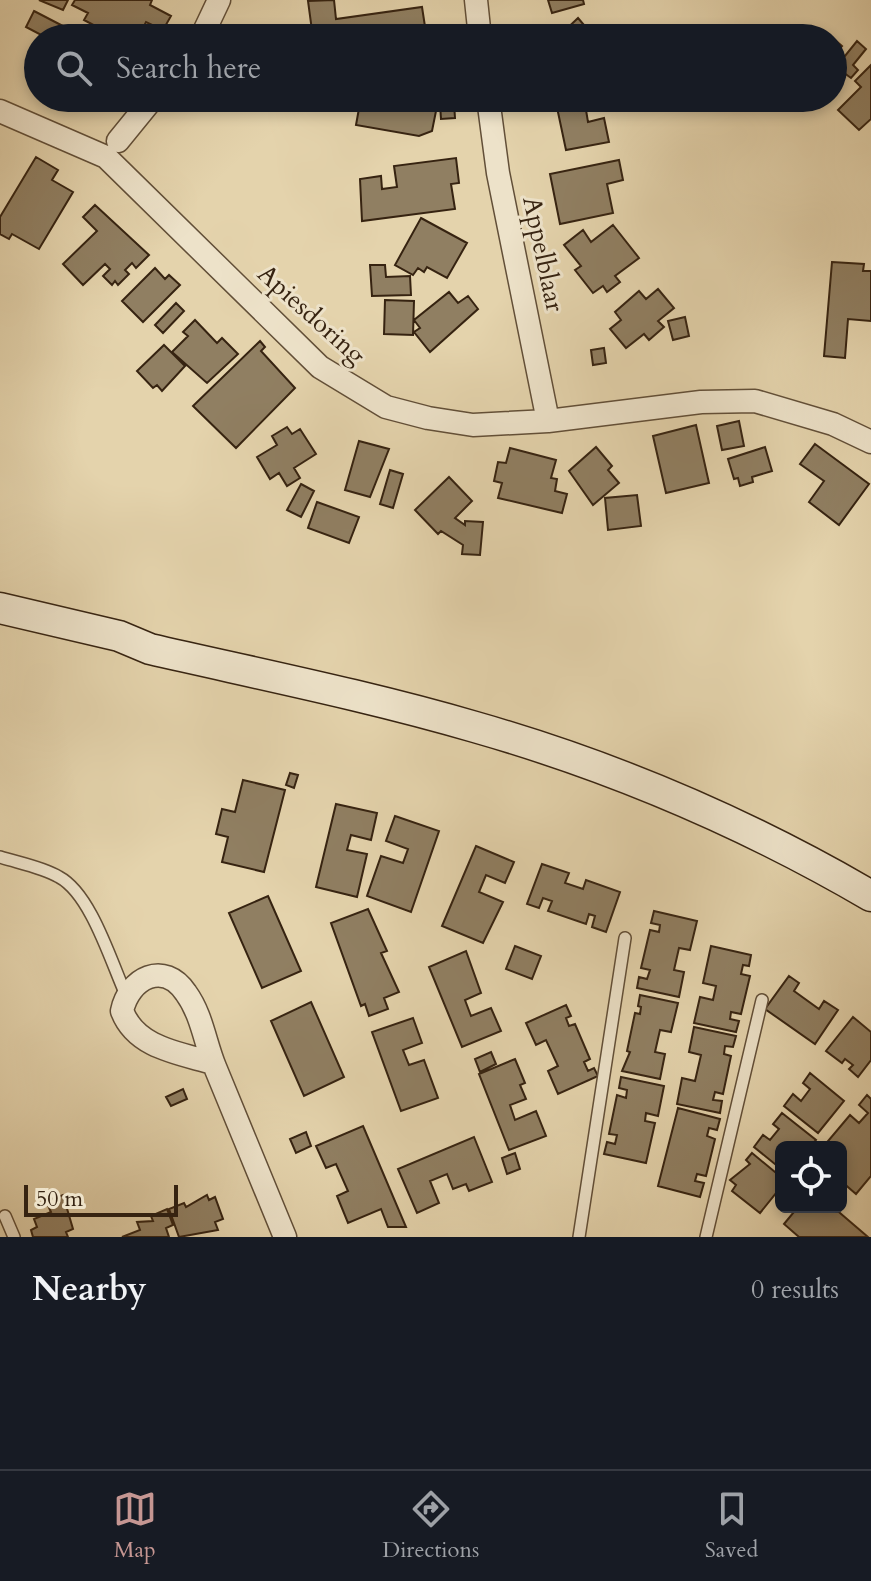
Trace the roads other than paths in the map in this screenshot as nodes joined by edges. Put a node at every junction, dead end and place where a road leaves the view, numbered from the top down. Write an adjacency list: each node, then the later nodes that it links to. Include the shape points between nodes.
1 (219, 0): 3 (street)
2 (476, 0): 4 (street)
3 (208, 24)
4 (479, 24)
5 (0, 111): 9 (street, Apiesdoring, via 106,157 320,367 359,393 386,407 473,425)
6 (142, 112): 8 (street)
7 (490, 112): 9 (street, Appelblaar)
8 (118, 141)
9 (548, 421): 10 (street, Apiesdoring, via 701,402 755,401 833,424)
10 (871, 442)
11 (0, 608): 13 (street, via 119,636)
12 (0, 624): 13 (street, via 116,648)
13 (150, 649): 15 (street, via 477,727 585,763 711,812)
14 (0, 857): 17 (lane, via 58,875 71,885 87,907)
15 (871, 896)
16 (625, 938): 23 (lane)
17 (126, 995): 19 (street, via 122,1011 135,1035); 19 (street, via 136,981 148,976 179,984 195,1007)
18 (762, 1000): 24 (lane)
19 (213, 1063): 22 (street)
20 (5, 1216): 21 (lane)
21 (14, 1237)
22 (285, 1237)
23 (579, 1237)
24 (706, 1237)

